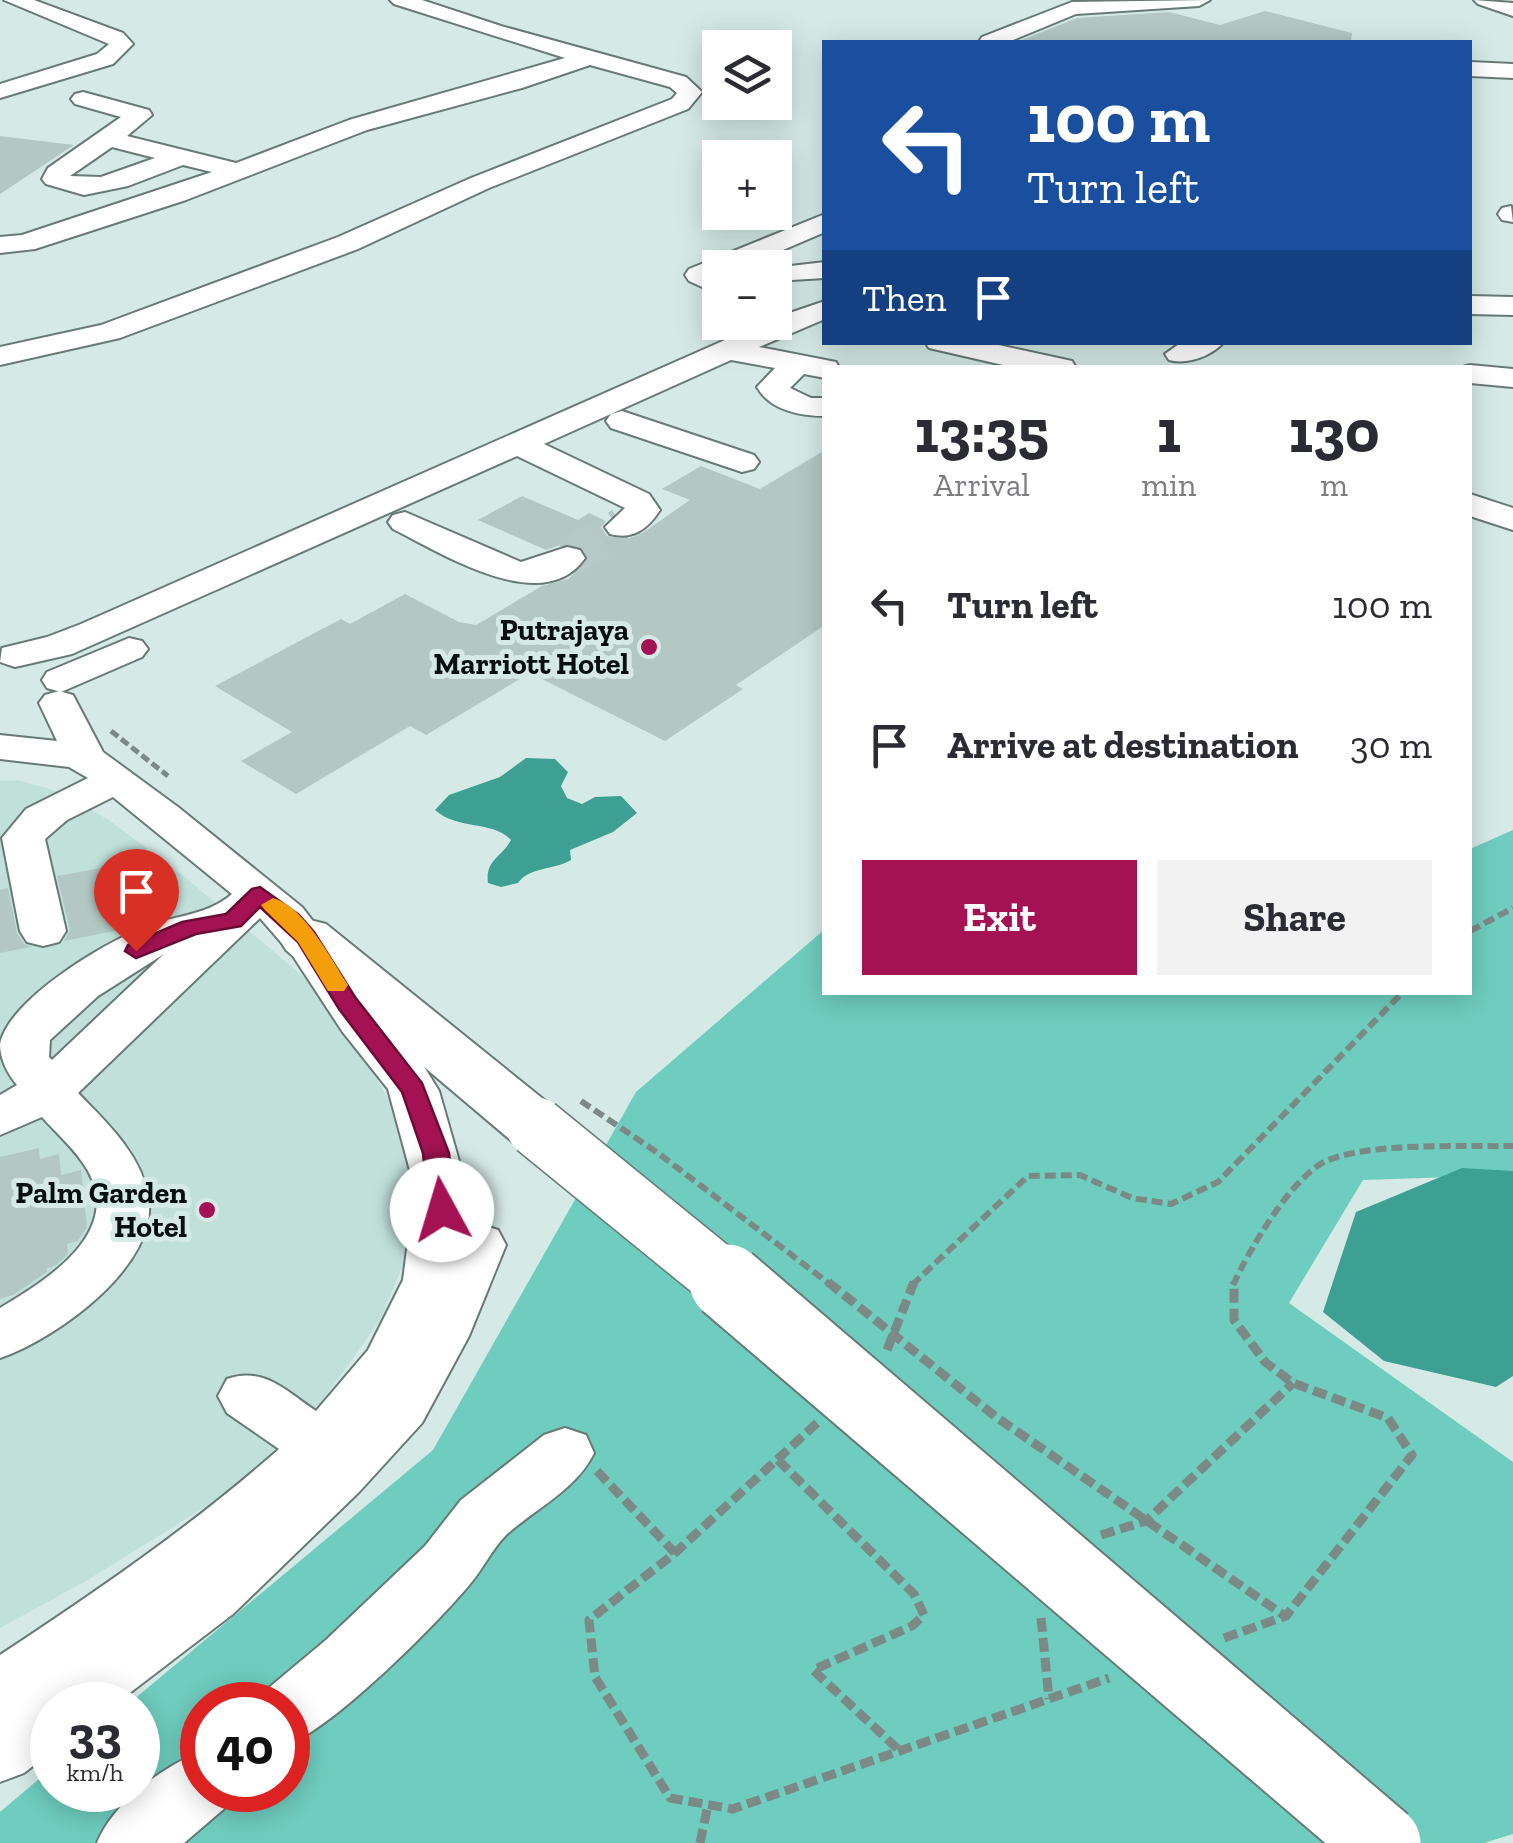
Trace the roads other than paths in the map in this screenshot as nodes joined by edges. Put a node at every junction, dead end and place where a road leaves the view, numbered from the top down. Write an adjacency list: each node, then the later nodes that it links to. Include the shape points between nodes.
1 (15, 0): 12 (street, via 122,44 105,59)
2 (401, 0): 7 (street)
3 (1199, 0): 6 (street, via 1072,8)
4 (1486, 0): 5 (street)
5 (1513, 10)
6 (995, 40)
7 (590, 57): 16 (street, via 358,125); 31 (street, via 678,82 690,92 680,104 348,243 109,332)
8 (1472, 58): 9 (street)
9 (1513, 60)
10 (1472, 70): 11 (street)
11 (1513, 71)
12 (0, 91)
13 (83, 99): 14 (street, via 140,116)
14 (108, 139): 15 (street); 15 (street, via 56,179 99,185)
15 (182, 156): 16 (street)
16 (239, 171): 18 (street, via 26,243)
17 (822, 223): 19 (street)
18 (0, 245)
19 (760, 250)
20 (822, 250): 21 (street)
21 (792, 267)
22 (822, 270): 23 (street)
23 (792, 274)
24 (1472, 305): 25 (street)
25 (1513, 306)
26 (821, 316): 29 (street)
27 (954, 345): 32 (street)
28 (1202, 345): 30 (street)
29 (741, 354): 33 (street); 37 (street); 38 (street)
30 (1180, 354)
31 (0, 356)
32 (1047, 365)
33 (811, 366): 36 (street, via 777,382 776,393)
34 (1472, 374): 35 (street)
35 (1513, 378)
36 (822, 407)
37 (622, 421): 38 (street); 39 (street)
38 (531, 451): 42 (street); 43 (street, via 638,501 643,510); 45 (street, via 94,632)
39 (742, 462)
40 (1472, 505): 41 (street)
41 (1513, 520)
42 (405, 522): 44 (street, via 513,572 546,571); 46 (street)
43 (622, 527)
44 (567, 558)
45 (8, 656): 46 (street, via 52,669)
46 (60, 693): 47 (street, via 40,723); 48 (street)
47 (0, 744): 48 (street)
48 (101, 770): 49 (street); 50 (street, via 23,838)
49 (246, 907): 51 (street); 52 (street)
50 (43, 930)
51 (306, 937): 57 (street, via 413,1089 436,1153 442,1210 432,1275 405,1341); 64 (highway, bridge, via 550,1108 811,1350)
52 (52, 1089): 53 (street); 55 (street, via 116,1172 121,1226 76,1286)
53 (0, 1118)
54 (479, 1245): 59 (street, via 402,1406 338,1474 211,1594)
55 (0, 1334)
56 (246, 1396): 57 (street)
57 (322, 1446): 59 (street)
58 (566, 1453): 60 (street, via 482,1519 446,1566)
59 (24, 1695): 61 (street)
60 (310, 1695)
61 (0, 1750)
62 (180, 1803): 63 (street)
63 (132, 1843)
64 (1383, 1843)

